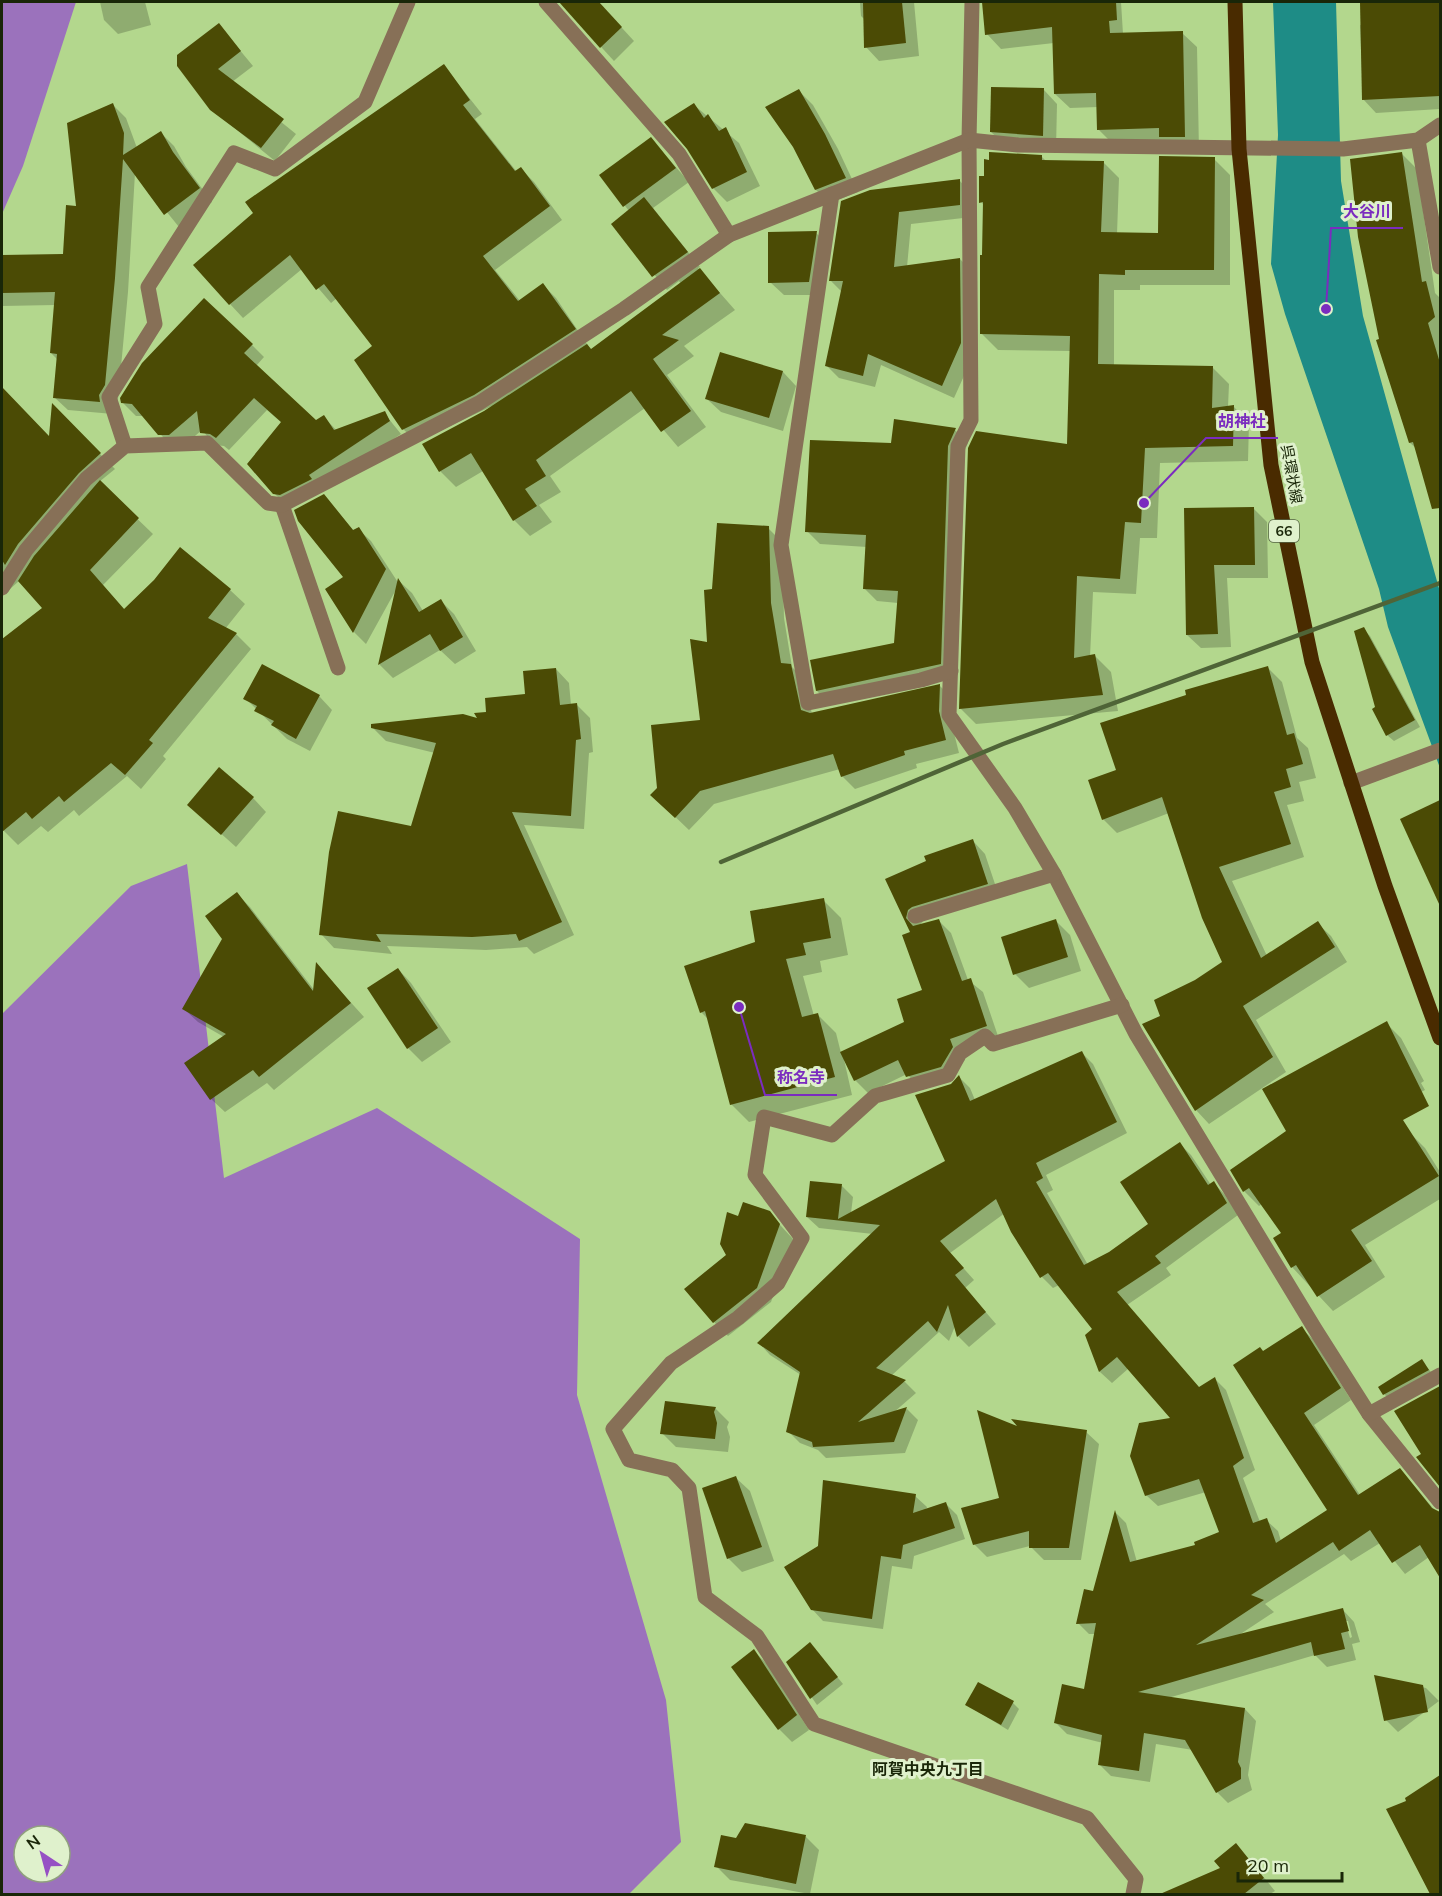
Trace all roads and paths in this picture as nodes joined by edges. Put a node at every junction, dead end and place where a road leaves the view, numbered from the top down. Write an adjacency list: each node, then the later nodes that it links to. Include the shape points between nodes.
1 (408, 2): 12 (street, via 365,102 275,169 234,153 166,258 148,287 155,324 109,397)
2 (546, 2): 10 (street, via 679,154)
3 (972, 2): 6 (street)
4 (1235, 2): 8 (main road, 呉環状線 / 66)
5 (1440, 125): 7 (street)
6 (969, 140): 8 (street, via 1018,146); 9 (street); 16 (street, via 971,420 958,446)
7 (1418, 140): 8 (street, via 1342,148); 11 (street)
8 (1239, 149): 18 (main road, 呉環状線 / 66, via 1271,465 1312,662)
9 (832, 194): 10 (street); 16 (street, via 781,544 808,703 921,681)
10 (729, 235): 13 (street, via 624,309 478,403)
11 (1440, 267)
12 (125, 446): 13 (street, via 207,443 268,503); 14 (street, via 86,479 26,549)
13 (282, 506): 15 (street)
14 (2, 588)
15 (338, 668)
16 (951, 671): 19 (street, via 949,715 1015,808)
17 (1440, 750): 18 (street)
18 (1351, 783): 22 (main road, 呉環状線 / 66)
19 (1054, 874): 20 (street); 21 (street)
20 (915, 916)
21 (1122, 1005): 24 (street, via 1225,1184); 26 (street, via 993,1044 985,1036 960,1053 948,1075 875,1096 832,1135 764,1117 755,1175 801,1238 778,1283 738,1318 670,1363 613,1429 629,1460 672,1470 689,1488 705,1597 757,1636 814,1724 1087,1818 1136,1879)
22 (1440, 1038)
23 (1440, 1375): 24 (street)
24 (1369, 1414): 25 (street)
25 (1440, 1502)
26 (1133, 1894)

